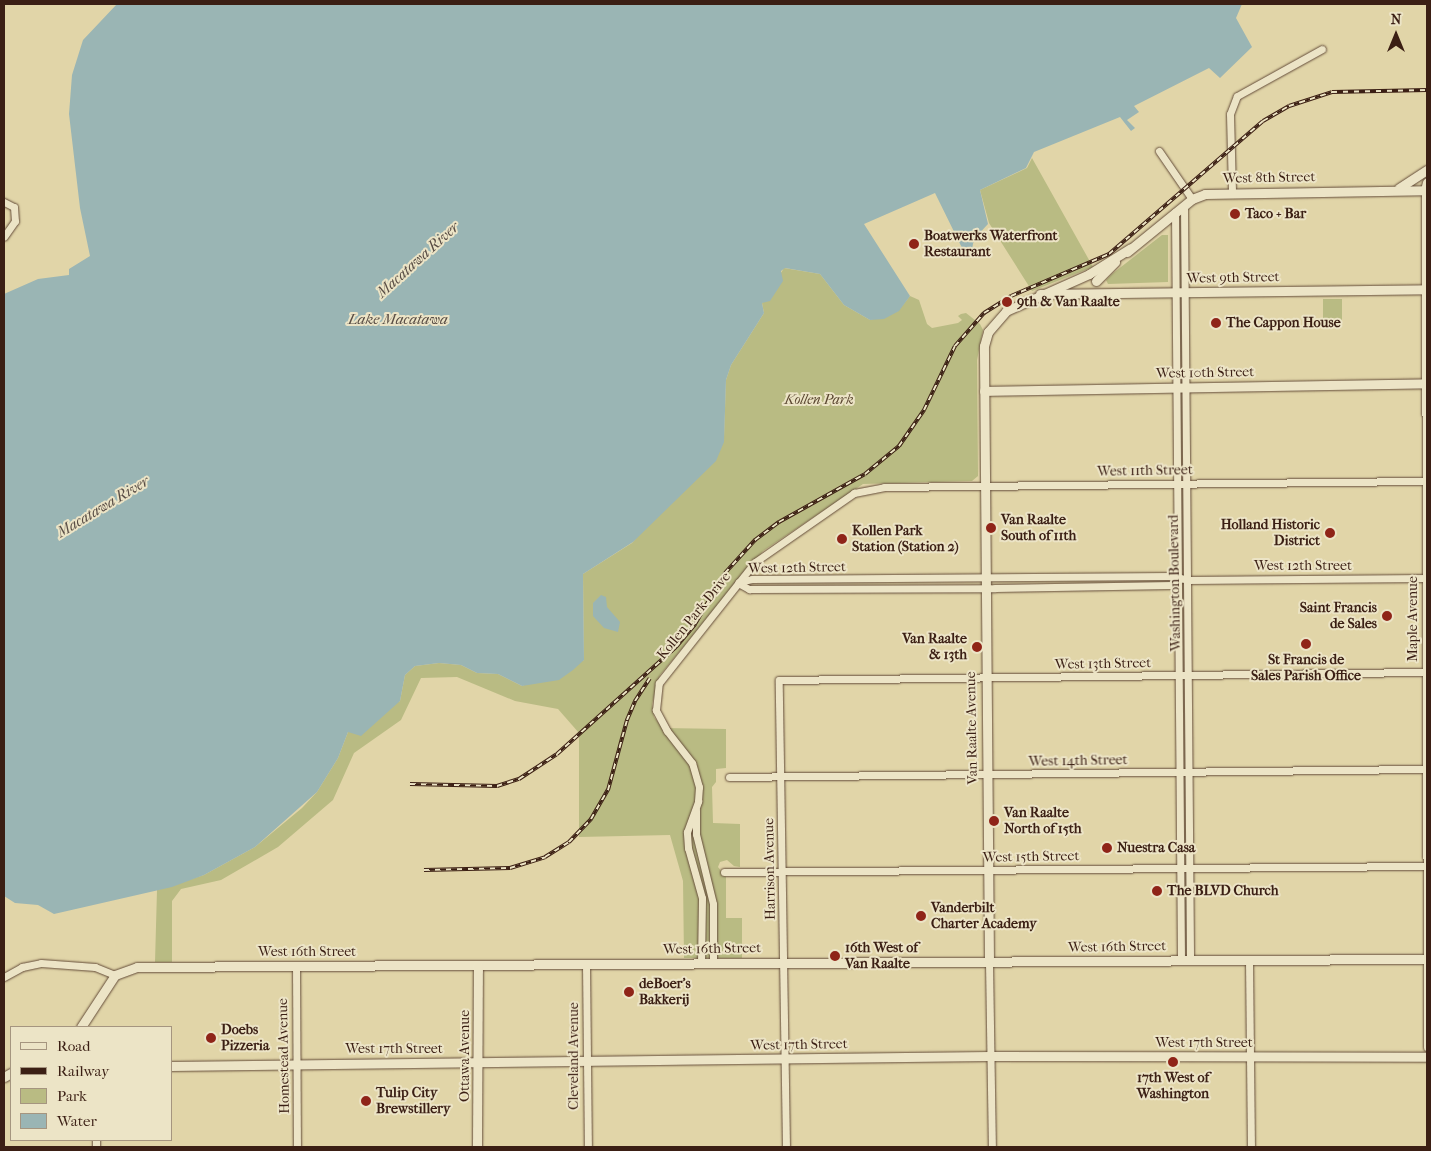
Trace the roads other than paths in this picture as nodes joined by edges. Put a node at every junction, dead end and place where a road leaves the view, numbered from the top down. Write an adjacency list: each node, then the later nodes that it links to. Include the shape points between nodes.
1 (1322, 49): 6 (street, via 1237,96 1230,114)
2 (1159, 151): 7 (street)
3 (1427, 170): 5 (street)
4 (1426, 186): 5 (street, West 8th Street); 15 (street, Maple Avenue)
5 (1394, 190): 6 (street, West 8th Street)
6 (1232, 191): 7 (street, West 8th Street, via 1211,193)
7 (1192, 200): 9 (street, West 8th Street)
8 (7, 202): 11 (street, via 15,221)
9 (1184, 206): 10 (street, West 8th Street); 16 (street, Washington Boulevard)
10 (1175, 212): 12 (street, West 8th Street); 16 (street, Washington Boulevard)
11 (4, 237)
12 (1131, 248): 13 (street, West 8th Street); 14 (street, West 8th Street)
13 (1089, 274): 14 (street); 17 (street, West 8th Street)
14 (1096, 281): 18 (street)
15 (1426, 289): 16 (street, West 9th Street); 19 (street, Maple Avenue)
16 (1181, 292): 18 (street, West 9th Street); 20 (street, Washington Boulevard)
17 (1039, 294): 18 (street, West 9th Street); 21 (street, Van Raalte Avenue, via 1003,314 988,332 984,346)
18 (1105, 294)
19 (1426, 383): 20 (street, West 10th Street); 22 (street, Maple Avenue)
20 (1181, 388): 21 (street, West 10th Street); 23 (street, Washington Boulevard)
21 (984, 391): 24 (street, Van Raalte Avenue)
22 (1425, 481): 23 (street, West 11th Street); 27 (street, Maple Avenue)
23 (1182, 483): 24 (street, West 11th Street); 28 (street, Washington Boulevard); 29 (street, Washington Boulevard)
24 (984, 485): 25 (street, West 11th Street); 26 (street, Van Raalte Avenue)
25 (865, 488): 30 (street, Kollen Park Drive, via 772,548)
26 (984, 577): 28 (street, West 12th Street, via 1172,576); 30 (street, West 12th Street, via 752,579); 31 (street, Van Raalte Avenue)
27 (1426, 578): 29 (street, West 12th Street); 32 (street, Maple Avenue)
28 (1179, 580): 29 (street, West 12th Street); 31 (street, West 12th Street, via 1172,584); 33 (street, Washington Boulevard)
29 (1188, 580): 34 (street, Washington Boulevard)
30 (738, 582): 31 (street, West 12th Street, via 749,589); 43 (street, Kollen Park Drive, via 674,661 659,684 656,696 656,710 696,772)
31 (984, 588): 35 (street, Van Raalte Avenue)
32 (1426, 672): 34 (street, West 13th Street); 37 (street, Maple Avenue)
33 (1180, 675): 34 (street, West 13th Street); 35 (street, West 13th Street); 38 (street, Washington Boulevard)
34 (1189, 675): 39 (street, Washington Boulevard)
35 (986, 678): 36 (street, West 13th Street); 40 (street, Van Raalte Avenue)
36 (779, 680): 42 (street, Harrison Avenue)
37 (1426, 769): 39 (street, West 14th Street); 44 (street, Maple Avenue)
38 (1180, 772): 39 (street, West 14th Street); 40 (street, West 14th Street); 46 (street, Washington Boulevard)
39 (1189, 772): 45 (street, Washington Boulevard)
40 (986, 774): 42 (street, West 14th Street); 47 (street, Van Raalte Avenue)
41 (729, 777): 42 (street, West 14th Street)
42 (781, 777): 49 (street, Harrison Avenue)
43 (696, 810): 53 (street, Kollen Park Drive, via 696,834 713,904); 56 (street, Kollen Park Drive, via 690,821 688,840 702,898)
44 (1426, 866): 45 (street, West 15th Street); 50 (street, Maple Avenue)
45 (1190, 867): 46 (street, West 15th Street); 51 (street, Washington Boulevard)
46 (1181, 868): 47 (street, West 15th Street); 51 (street, Washington Boulevard)
47 (988, 870): 49 (street, West 15th Street); 55 (street, Van Raalte Avenue)
48 (724, 872): 49 (street, West 15th Street)
49 (783, 872): 54 (street, Harrison Avenue)
50 (1426, 959): 52 (street, West 16th Street); 63 (street, Maple Avenue)
51 (1186, 960): 52 (street, West 16th Street); 55 (street, West 16th Street)
52 (1250, 960): 65 (street)
53 (713, 962): 54 (street, West 16th Street); 56 (street, West 16th Street)
54 (783, 962): 55 (street, West 16th Street); 67 (street, Harrison Avenue)
55 (989, 962): 64 (street, Van Raalte Avenue)
56 (701, 963): 57 (street, West 16th Street)
57 (586, 964): 59 (street, West 16th Street); 68 (street, Cleveland Avenue)
58 (296, 965): 59 (street, West 16th Street); 60 (street, West 16th Street, via 137,967); 70 (street, Homestead Avenue)
59 (478, 965): 69 (street, Ottawa Avenue)
60 (115, 975): 61 (street, via 95,967 41,963 22,967); 62 (street)
61 (4, 977)
62 (82, 1026)
63 (1427, 1048)
64 (990, 1056): 65 (street, West 17th Street); 67 (street, West 17th Street); 76 (street, Van Raalte Avenue)
65 (1250, 1057): 66 (street, West 17th Street); 77 (street)
66 (1427, 1057)
67 (784, 1059): 68 (street, West 17th Street); 75 (street, Harrison Avenue)
68 (587, 1060): 69 (street, West 17th Street); 74 (street, Cleveland Avenue)
69 (479, 1062): 70 (street, West 17th Street); 73 (street, Ottawa Avenue)
70 (296, 1064): 71 (street, West 17th Street); 72 (street, Homestead Avenue)
71 (172, 1066)
72 (297, 1147)
73 (477, 1147)
74 (588, 1147)
75 (786, 1147)
76 (992, 1147)
77 (1250, 1147)

